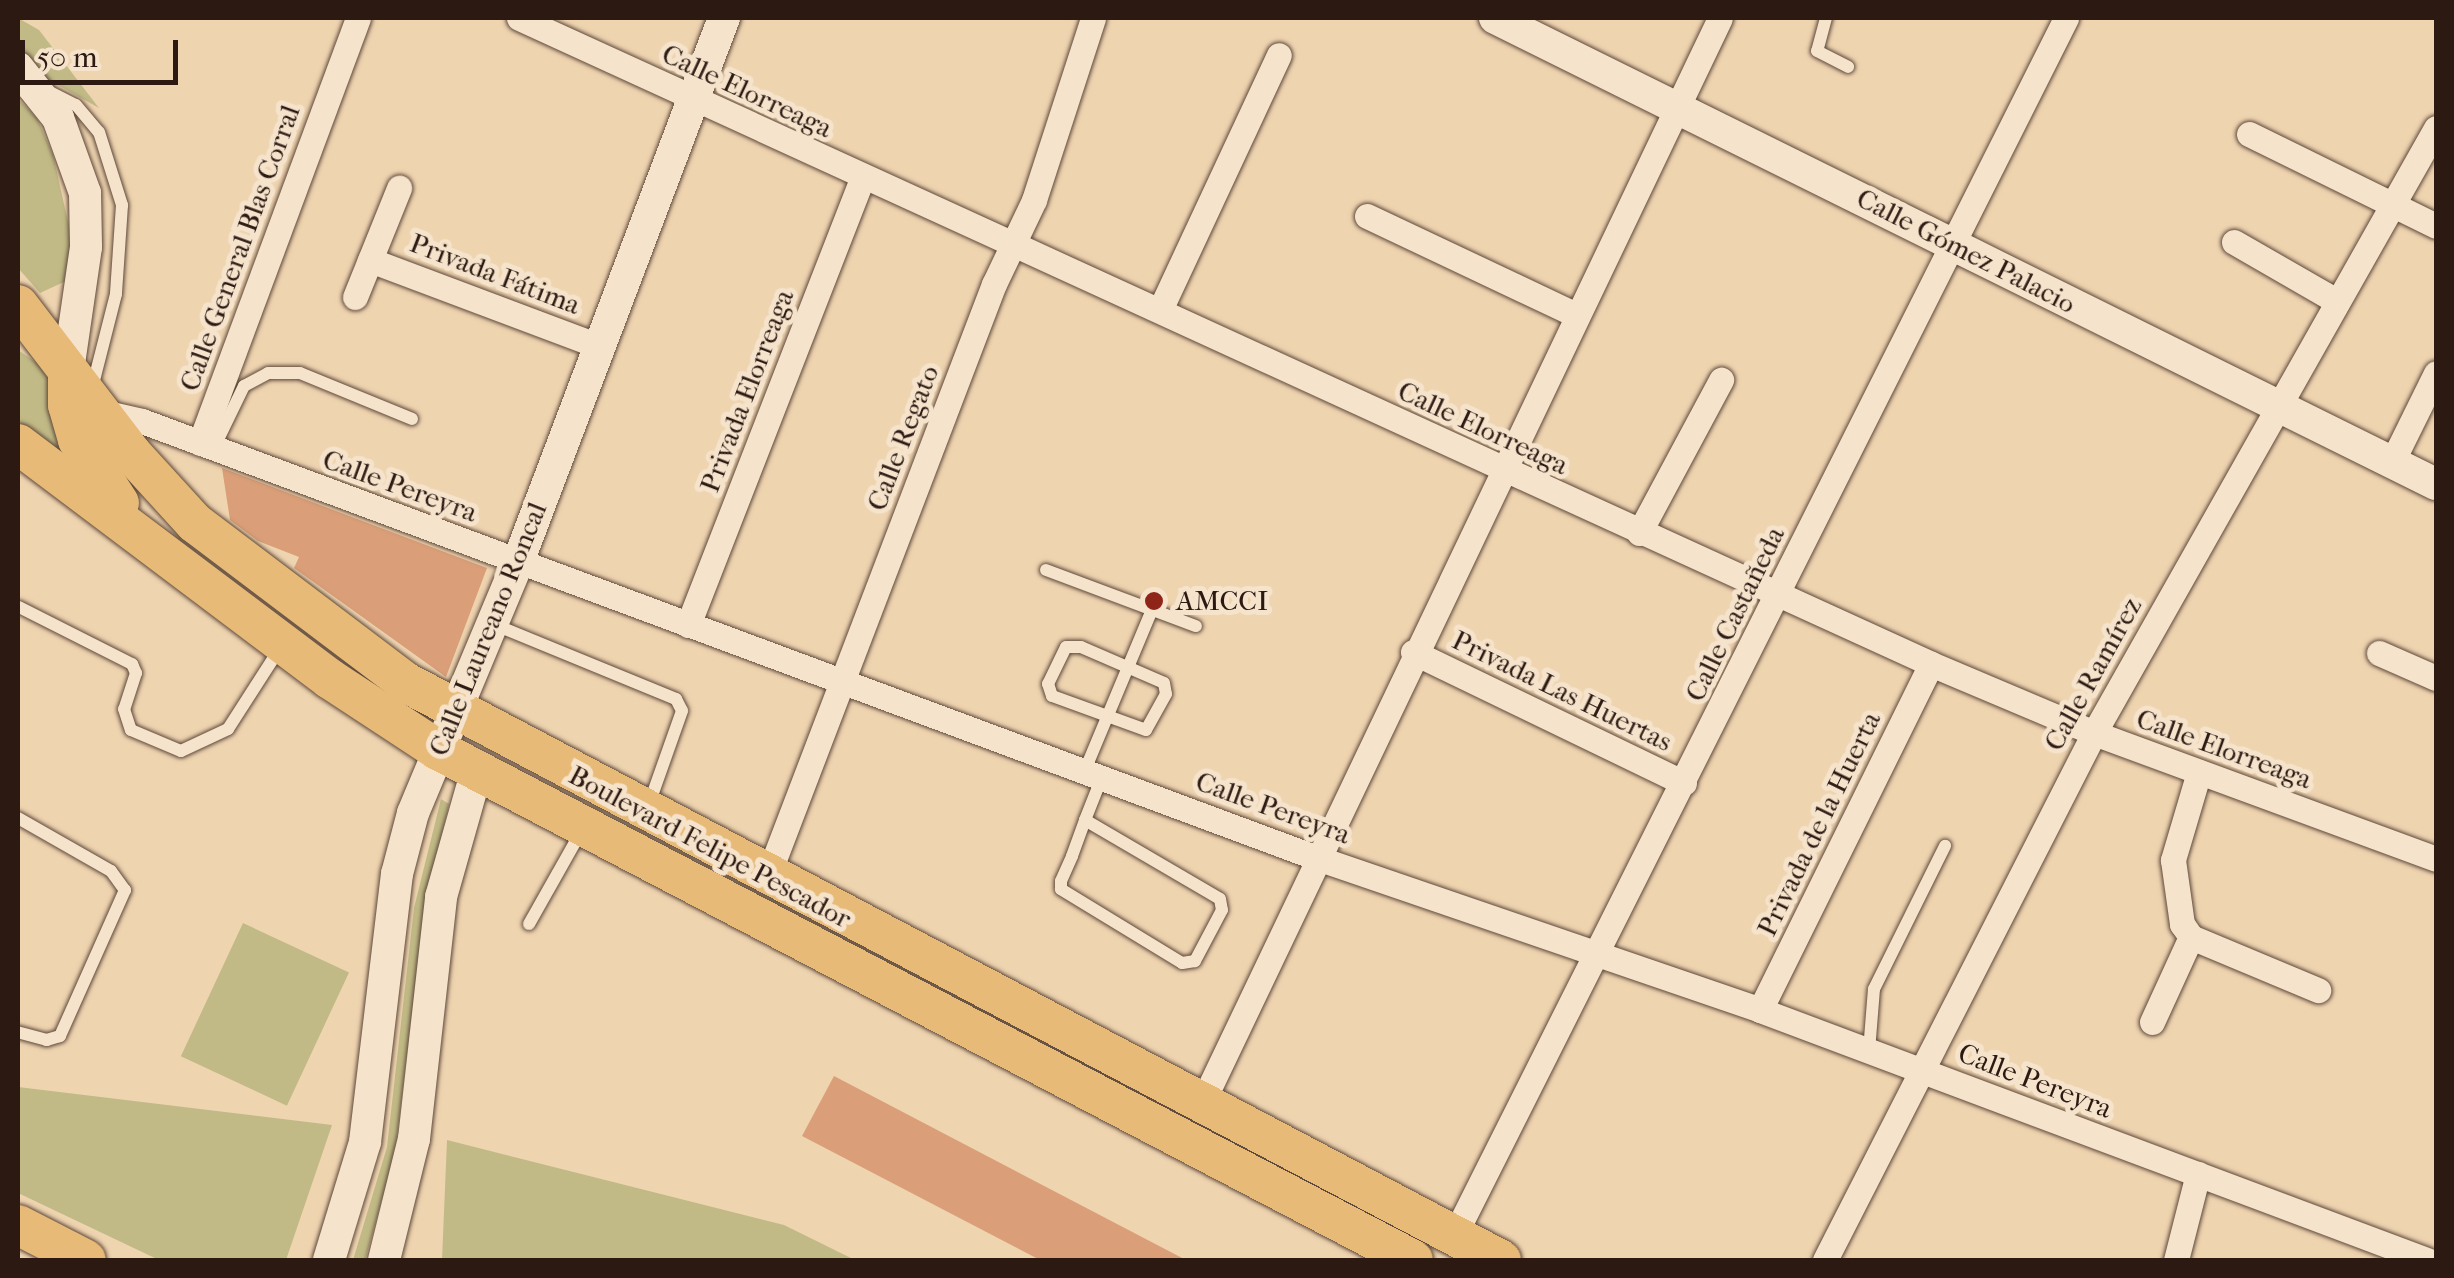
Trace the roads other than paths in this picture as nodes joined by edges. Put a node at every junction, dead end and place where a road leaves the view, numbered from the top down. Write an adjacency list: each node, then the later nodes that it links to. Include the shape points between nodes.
1 (358, 18): 37 (street, Calle General Blas Corral)
2 (519, 18): 12 (street, Calle Elorreaga)
3 (724, 18): 12 (street, Calle Laureano Roncal)
4 (1093, 18): 23 (street, Calle Regato, via 1039,186)
5 (1495, 18): 13 (street, Calle Gómez Palacio)
6 (1720, 18): 13 (street)
7 (1826, 18): 10 (lane, via 1817,51)
8 (2066, 18): 22 (street, Calle Castañeda)
9 (1279, 55): 27 (street)
10 (1848, 67)
11 (24, 82): 33 (street, via 70,142 88,221)
12 (695, 98): 16 (street, Calle Elorreaga); 30 (street, Calle Laureano Roncal)
13 (1677, 107): 22 (street, Calle Gómez Palacio); 28 (street)
14 (2436, 128): 18 (street, Calle Ramírez)
15 (2249, 134): 18 (street)
16 (862, 179): 23 (street, Calle Elorreaga); 49 (street, Privada Elorreaga)
17 (399, 188): 24 (street)
18 (2390, 208): 20 (street); 26 (street, Calle Ramírez)
19 (1367, 216): 28 (street)
20 (2436, 226)
21 (2234, 242): 26 (street)
22 (1950, 244): 34 (street, Calle Gómez Palacio); 45 (street, Calle Castañeda)
23 (1011, 245): 27 (street, Calle Elorreaga); 57 (street, Calle Regato)
24 (370, 260): 25 (street); 30 (street, Privada Fátima)
25 (355, 297)
26 (2335, 300): 34 (street, Calle Ramírez)
27 (1160, 310): 39 (street, Calle Elorreaga)
28 (1576, 315): 39 (street)
29 (26, 323): 33 (main road, Boulevard Felipe Pescador)
30 (599, 346): 43 (street, Calle Laureano Roncal)
31 (2436, 373): 38 (street)
32 (1721, 380): 41 (street)
33 (85, 394): 37 (street, Calle Pereyra); 42 (main road, via 68,405 78,440); 58 (main road, Boulevard Felipe Pescador, via 228,554)
34 (2276, 406): 38 (street, Calle Gómez Palacio); 60 (street, Calle Ramírez)
35 (412, 418): 37 (lane, via 300,373 268,373 244,386)
36 (21, 446): 42 (main road, Boulevard Felipe Pescador)
37 (207, 446): 43 (street, Calle Pereyra)
38 (2392, 462): 40 (street, Calle Gómez Palacio)
39 (1501, 469): 41 (street, Calle Elorreaga); 52 (street)
40 (2436, 484)
41 (1639, 533): 45 (street, Calle Elorreaga)
42 (152, 539): 51 (main road, Boulevard Felipe Pescador)
43 (518, 562): 48 (street, Calle Laureano Roncal); 49 (street, Calle Pereyra)
44 (1046, 570): 47 (lane)
45 (1778, 596): 54 (street, Calle Elorreaga); 65 (street, Calle Castañeda)
46 (19, 606): 51 (lane, via 132,664 136,673 124,709 131,730 181,752 216,738 241,715)
47 (1152, 610): 50 (lane); 55 (lane)
48 (491, 623): 58 (street, Calle Laureano Roncal); 66 (lane, via 676,699 682,711)
49 (688, 626): 57 (street, Calle Pereyra)
50 (1196, 626)
51 (283, 644): 61 (main road, Boulevard Felipe Pescador)
52 (1413, 652): 65 (street, Privada Las Huertas); 71 (street)
53 (2379, 654): 56 (street)
54 (1931, 664): 60 (street, Calle Elorreaga); 78 (street, Privada de la Huerta)
55 (1128, 666): 59 (lane); 59 (lane, via 1164,683 1166,694 1146,730); 59 (lane, via 1082,646 1060,652 1048,691)
56 (2436, 678)
57 (844, 684): 64 (street, Calle Pereyra); 73 (street, Calle Regato)
58 (454, 713): 61 (street, Calle Laureano Roncal); 66 (main road, Boulevard Felipe Pescador)
59 (1106, 720): 64 (lane)
60 (2094, 733): 63 (street, Calle Elorreaga); 82 (street, Calle Ramírez)
61 (438, 750): 62 (main road, Boulevard Felipe Pescador); 89 (street, Calle Laureano Roncal, via 397,874 365,1142)
62 (477, 770): 69 (main road, Boulevard Felipe Pescador); 90 (street, Calle Laureano Roncal, via 441,897 414,1140)
63 (2199, 772): 72 (street, Calle Elorreaga); 75 (street, via 2173,860 2175,903)
64 (1094, 773): 68 (lane); 71 (street, Calle Pereyra)
65 (1684, 784): 76 (street, Calle Castañeda)
66 (645, 814): 73 (main road, Boulevard Felipe Pescador)
67 (18, 818): 80 (lane, via 112,870 125,890 60,1036 47,1040)
68 (1084, 820): 68 (lane, via 1063,892 1182,963 1195,961 1222,910 1220,898)
69 (584, 828): 74 (lane); 91 (main road, Boulevard Felipe Pescador)
70 (1945, 846): 81 (lane, via 1874,989)
71 (1317, 858): 76 (street, Calle Pereyra); 83 (street)
72 (2436, 859)
73 (767, 878): 83 (main road, Boulevard Felipe Pescador)
74 (529, 924)
75 (2192, 936): 77 (street); 79 (street)
76 (1599, 954): 78 (street, Calle Pereyra); 86 (street, Calle Castañeda)
77 (2318, 990)
78 (1760, 1010): 81 (street, Calle Pereyra)
79 (2152, 1022)
80 (18, 1032)
81 (1869, 1050): 82 (street, Calle Pereyra)
82 (1919, 1069): 84 (street, Calle Pereyra); 93 (street, Calle Ramírez)
83 (1202, 1103): 86 (main road, Boulevard Felipe Pescador)
84 (2198, 1174): 87 (street, Calle Pereyra); 94 (street)
85 (18, 1226): 88 (main road)
86 (1454, 1236): 92 (main road, Boulevard Felipe Pescador)
87 (2380, 1252): 95 (street, Calle Pereyra)
88 (86, 1260)
89 (329, 1260)
90 (384, 1260)
91 (1413, 1260)
92 (1501, 1260)
93 (1825, 1260)
94 (2176, 1260)
95 (2428, 1260)

